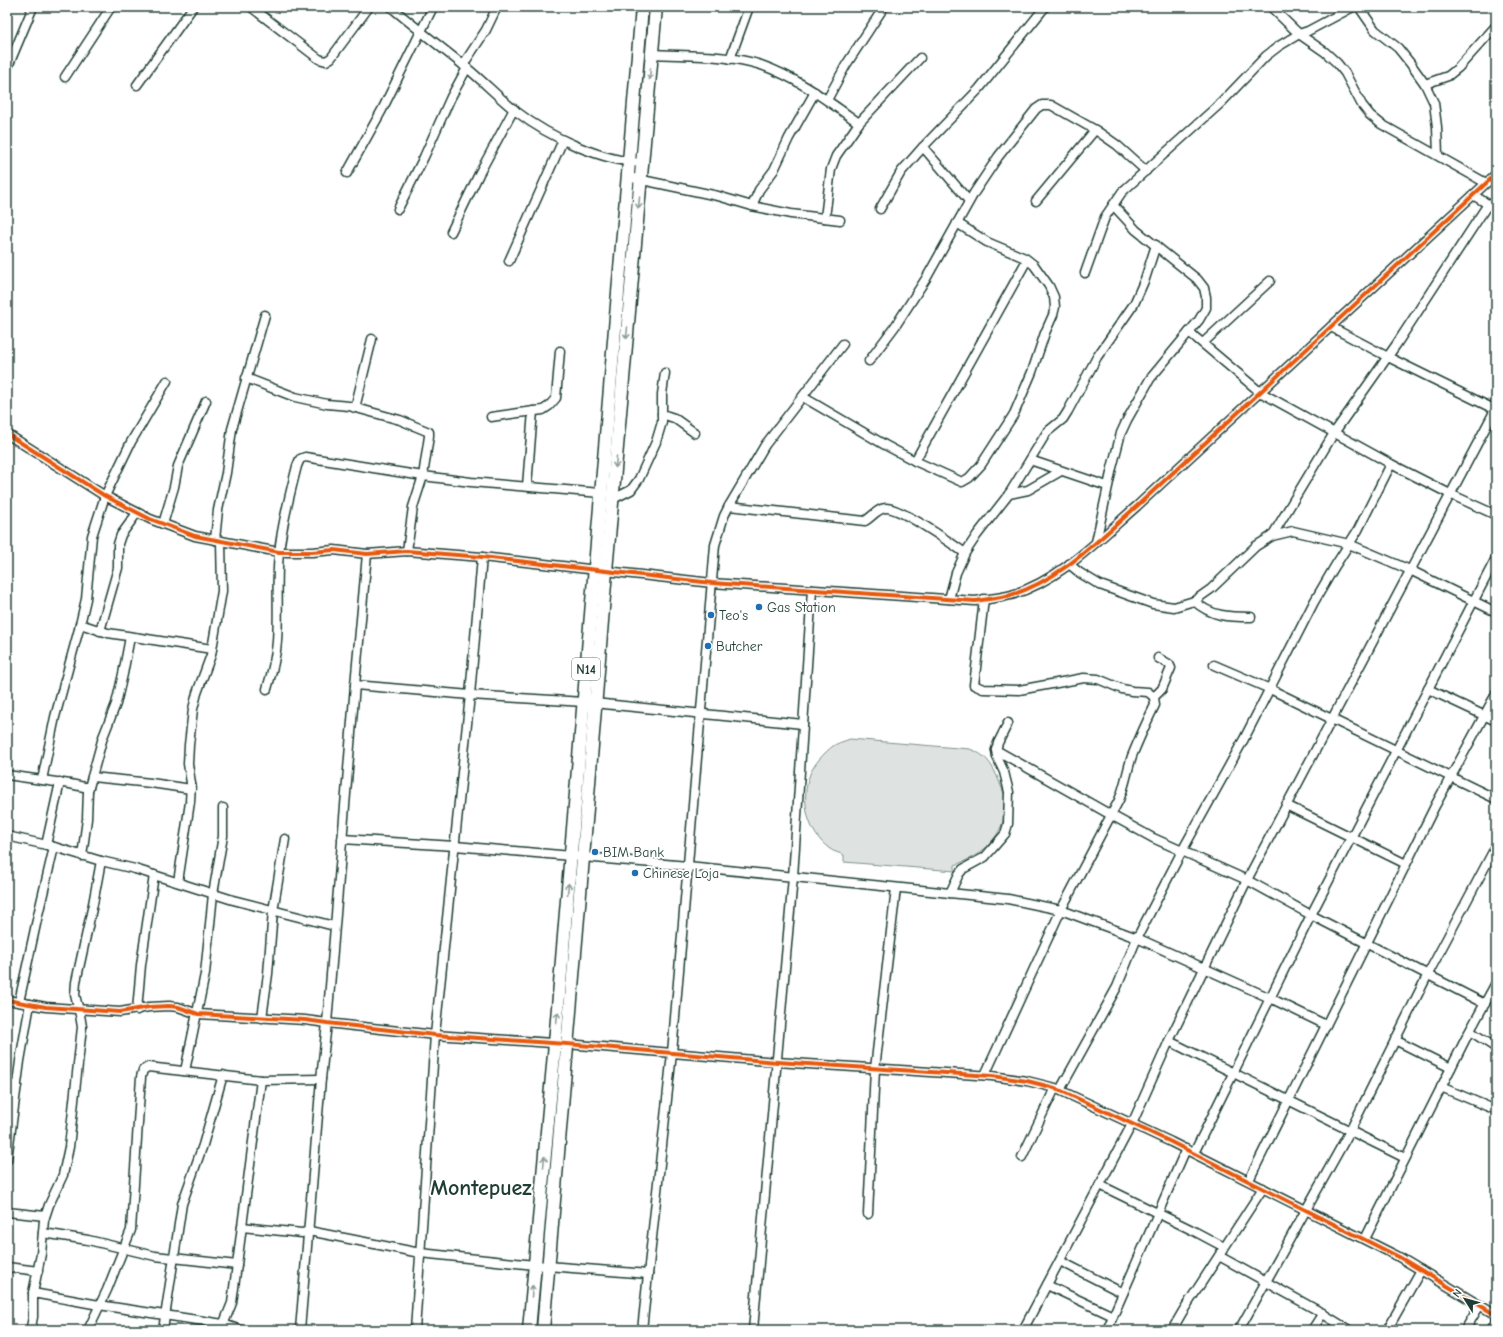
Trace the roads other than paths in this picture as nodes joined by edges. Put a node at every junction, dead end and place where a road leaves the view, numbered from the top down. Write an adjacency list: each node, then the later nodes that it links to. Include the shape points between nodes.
1 (33, 7): 25 (street)
2 (111, 7): 26 (street)
3 (193, 7): 28 (street)
4 (251, 7): 5 (street, via 319,59 326,61 331,58)
5 (369, 7)
6 (391, 7): 19 (street)
7 (433, 7): 19 (street)
8 (497, 7): 24 (street)
9 (642, 7): 37 (main road, N14)
10 (656, 7): 21 (main road, N14)
11 (749, 7): 23 (street)
12 (884, 7): 30 (street)
13 (1045, 7): 35 (street, via 979,89)
14 (1271, 7): 17 (street)
15 (1353, 7): 20 (street)
16 (1359, 7): 27 (street, via 1375,30 1398,48)
17 (1280, 10): 20 (street)
18 (1496, 26): 27 (street, via 1453,72 1439,81)
19 (420, 31): 24 (street); 40 (street, via 382,110)
20 (1299, 34): 36 (street, via 1337,63 1370,115 1397,134); 39 (street, via 1266,56 1222,102)
21 (652, 54): 23 (street); 38 (main road, N14, one-way to 38)
22 (920, 58): 32 (street)
23 (730, 59): 29 (street, via 761,65)
24 (465, 67): 31 (street); 51 (street)
25 (7, 69)
26 (65, 77)
27 (1424, 84): 36 (street, via 1434,103)
28 (137, 85)
29 (815, 92): 30 (street); 50 (street)
30 (827, 100): 32 (street)
31 (514, 109): 34 (street); 57 (street)
32 (859, 123): 54 (street, via 844,143 831,169)
33 (1095, 130): 39 (street, via 1117,145); 46 (street, via 1051,106 1042,105 998,157); 47 (street)
34 (563, 140): 37 (street); 60 (street)
35 (923, 147): 46 (street); 52 (street, via 901,172)
36 (1438, 155): 44 (street)
37 (629, 162): 38 (street); 42 (main road, N14)
38 (643, 163): 43 (main road, N14)
39 (1146, 171): 49 (street, via 1122,192)
40 (347, 173)
41 (1496, 174): 44 (street)
42 (628, 177): 43 (street); 82 (main road, N14)
43 (641, 179): 50 (street); 82 (main road, N14, one-way to 82)
44 (1486, 183): 45 (street)
45 (1473, 196): 48 (street); 64 (street)
46 (969, 201): 56 (street)
47 (1036, 201)
48 (1488, 204): 53 (street); 70 (street)
49 (1113, 205): 58 (street, via 1136,230); 61 (street, via 1105,217)
50 (752, 206): 54 (street)
51 (398, 209)
52 (880, 209)
53 (1496, 209)
54 (824, 218): 55 (street)
55 (840, 220)
56 (957, 223): 59 (street, via 987,242); 71 (street, via 924,282)
57 (451, 232)
58 (1156, 246): 65 (street, via 1197,279 1204,288 1206,308); 87 (street, via 1134,304 1097,357 1063,419 1047,432)
59 (1027, 260): 88 (street); 88 (street, via 1040,272 1049,286 1055,307 1014,414 981,465 966,481 962,482)
60 (509, 261)
61 (1085, 273)
62 (1270, 281): 67 (street)
63 (265, 315): 73 (street)
64 (1331, 327): 70 (street); 75 (street)
65 (1189, 332): 67 (street); 93 (street, via 1150,380 1127,420)
66 (372, 339): 78 (street)
67 (1204, 343): 75 (street)
68 (843, 344): 76 (street)
69 (560, 351): 80 (street, via 556,398 543,410)
70 (1388, 357): 79 (street); 85 (street)
71 (869, 361)
72 (665, 373): 81 (street)
73 (246, 378): 78 (street, via 295,397); 104 (street, via 232,428 218,510)
74 (167, 381): 97 (street, via 131,442)
75 (1260, 392): 85 (street); 105 (street)
76 (803, 396): 88 (street); 99 (street, via 765,445)
77 (206, 401): 102 (street, via 178,466)
78 (355, 408): 91 (street, via 400,420 429,432)
79 (1496, 409): 96 (street)
80 (533, 411): 83 (street); 92 (street)
81 (662, 414): 84 (street, via 674,418); 98 (street, via 656,442 639,479 631,490)
82 (614, 415): 94 (main road, N14); 98 (main road, N14, one-way to 98)
83 (492, 417)
84 (695, 432)
85 (1334, 433): 89 (street); 103 (street)
86 (7, 434): 97 (street)
87 (1030, 460): 90 (street); 95 (street)
88 (915, 461)
89 (1391, 464): 96 (street); 106 (street)
90 (1061, 471): 93 (street); 95 (street, via 1028,490)
91 (424, 476): 92 (street); 107 (street, via 413,507); 108 (street, via 305,457 300,459)
92 (527, 486): 94 (street)
93 (1107, 486): 105 (street)
94 (601, 493): 115 (main road, N14)
95 (1009, 494): 109 (street)
96 (1450, 494): 101 (street); 114 (street)
97 (105, 496): 100 (street); 124 (street, via 92,536 86,599)
98 (612, 499): 115 (main road, N14)
99 (729, 506): 109 (street, via 865,521 881,509 887,508 908,516); 116 (street, via 715,545)
100 (137, 513): 102 (street); 125 (street, via 121,535 118,544 118,568)
101 (1496, 515)
102 (163, 524): 104 (street, via 195,536)
103 (1272, 536): 106 (street, via 1293,531); 120 (street, via 1256,546 1211,589)
104 (218, 541): 108 (street); 127 (street, via 222,591)
105 (1096, 542): 113 (street)
106 (1349, 544): 114 (street); 132 (street, via 1314,602)
107 (407, 551): 110 (street); 111 (street)
108 (279, 552): 110 (street, via 334,550); 131 (street, via 277,642 275,662)
109 (965, 553): 118 (street)
110 (367, 554): 130 (street)
111 (482, 558): 115 (street); 135 (street)
112 (1496, 558): 121 (street)
113 (1069, 564): 119 (street, via 1044,580 1011,595); 120 (street, via 1100,585 1153,604 1174,606)
114 (1410, 570): 121 (street); 140 (street)
115 (600, 571): 116 (street); 137 (main road, N14)
116 (712, 583): 117 (street); 138 (street)
117 (812, 590): 118 (street); 143 (street)
118 (949, 599): 119 (street)
119 (984, 599): 136 (street, via 974,685 976,687 1019,690 1084,678 1098,679 1122,689 1148,692)
120 (1194, 601): 123 (street, via 1213,613 1227,617)
121 (1473, 601): 122 (street); 133 (street)
122 (1496, 612)
123 (1252, 617)
124 (80, 624): 125 (street); 149 (street, via 55,717)
125 (100, 631): 126 (street)
126 (130, 637): 127 (street); 148 (street, via 116,704 103,737)
127 (212, 649): 152 (street, via 193,709 188,764)
128 (1158, 658): 136 (street, via 1171,668 1162,689)
129 (1214, 665): 132 (street)
130 (355, 684): 135 (street); 160 (street)
131 (267, 689)
132 (1270, 689): 140 (street); 164 (street)
133 (1428, 689): 139 (street); 145 (street)
134 (1496, 694): 139 (street)
135 (470, 695): 137 (street); 162 (street)
136 (1154, 697): 156 (street, via 1155,705 1132,756 1123,790)
137 (589, 703): 138 (street); 166 (main road, N14); 167 (main road, N14)
138 (701, 713): 143 (street); 170 (street)
139 (1484, 716): 141 (street); 147 (street)
140 (1331, 719): 145 (street); 154 (street)
141 (1496, 721)
142 (1008, 723): 144 (street)
143 (803, 724): 172 (street)
144 (996, 750): 156 (street); 176 (street, via 1009,792 1008,824 1005,834 984,857 963,869)
145 (1397, 750): 147 (street); 158 (street)
146 (7, 775): 149 (street)
147 (1451, 776): 153 (street); 169 (street)
148 (92, 777): 151 (street); 152 (street)
149 (42, 780): 150 (street)
150 (60, 782): 151 (street); 161 (street)
151 (89, 788): 165 (street)
152 (191, 789): 174 (street)
153 (1496, 799)
154 (1286, 805): 158 (street); 173 (street)
155 (223, 808): 177 (street, via 223,836)
156 (1110, 815): 164 (street); 178 (street)
157 (7, 836): 161 (street)
158 (1352, 837): 169 (street); 180 (street)
159 (285, 839): 179 (street)
160 (342, 839): 162 (street); 181 (street)
161 (50, 846): 165 (street); 189 (street)
162 (455, 846): 166 (street); 199 (street)
163 (1496, 846): 185 (street)
164 (1182, 851): 173 (street); 182 (street)
165 (82, 856): 168 (street)
166 (570, 856): 167 (street); 202 (main road, N14, one-way to 166)
167 (583, 858): 170 (street); 203 (main road, N14)
168 (101, 862): 171 (street); 192 (street, via 76,982 75,995)
169 (1406, 864): 183 (street)
170 (688, 866): 172 (street); 205 (street)
171 (154, 875): 174 (street); 193 (street, via 141,965)
172 (793, 877): 175 (street); 206 (street)
173 (1247, 880): 180 (street); 184 (street)
174 (178, 882): 177 (street)
175 (896, 888): 176 (street); 207 (street)
176 (950, 893): 178 (street, via 1008,899)
177 (213, 894): 179 (street); 194 (street)
178 (1061, 910): 182 (street); 212 (street)
179 (273, 911): 181 (street); 195 (street)
180 (1311, 915): 183 (street); 187 (street)
181 (334, 926): 196 (street)
182 (1137, 938): 184 (street); 218 (street, via 1117,987)
183 (1367, 943): 185 (street); 197 (street)
184 (1205, 968): 187 (street); 201 (street)
185 (1428, 974): 191 (street); 200 (street)
186 (1496, 983): 191 (street)
187 (1270, 998): 197 (street); 210 (street)
188 (7, 1000): 189 (street)
189 (19, 1002): 190 (street)
190 (30, 1004): 192 (street); 216 (street)
191 (1485, 1004): 198 (street)
192 (79, 1010): 193 (street); 237 (street, via 82,1027 69,1147 63,1175)
193 (138, 1010): 194 (street, via 168,1006)
194 (198, 1014): 195 (street); 209 (street)
195 (262, 1018): 196 (street)
196 (327, 1023): 199 (street); 214 (street)
197 (1326, 1025): 219 (street)
198 (1470, 1031): 204 (street); 208 (street)
199 (435, 1035): 202 (street); 244 (street)
200 (1395, 1040): 208 (street); 222 (street)
201 (1169, 1041): 210 (street); 221 (street)
202 (555, 1043): 203 (street); 223 (main road, N14)
203 (567, 1044): 205 (street); 224 (main road, N14)
204 (1496, 1048)
205 (672, 1053): 206 (street); 254 (street)
206 (777, 1062): 207 (street); 276 (street)
207 (875, 1068): 212 (street); 236 (street)
208 (1451, 1068): 217 (street)
209 (185, 1071): 211 (street); 243 (street, via 148,1067 143,1070 131,1230)
210 (1234, 1073): 219 (street); 226 (street)
211 (223, 1075): 213 (street); 246 (street, via 203,1145 182,1204)
212 (985, 1075): 218 (street, via 1027,1081)
213 (261, 1080): 214 (street); 238 (street)
214 (321, 1080): 239 (street)
215 (7, 1084): 216 (street)
216 (17, 1086): 229 (street)
217 (1442, 1087): 220 (street); 228 (street)
218 (1058, 1089): 221 (street); 227 (street)
219 (1289, 1101): 222 (street); 230 (street)
220 (1496, 1110)
221 (1132, 1124): 225 (street); 231 (street)
222 (1350, 1131): 228 (street); 233 (street)
223 (546, 1139): 224 (main road); 249 (main road, N14, one-way to 223)
224 (558, 1140): 250 (main road, N14)
225 (1186, 1149): 226 (street); 235 (street)
226 (1194, 1153): 230 (street)
227 (1022, 1157)
228 (1405, 1158): 241 (street)
229 (7, 1160)
230 (1249, 1180): 232 (street)
231 (1100, 1185): 235 (street); 247 (street)
232 (1263, 1188): 233 (street); 242 (street)
233 (1306, 1209): 241 (street); 255 (street)
234 (7, 1212): 237 (street)
235 (1157, 1212): 242 (street); 258 (street)
236 (868, 1214)
237 (45, 1216): 240 (street)
238 (242, 1227): 239 (street, via 302,1233); 248 (street)
239 (309, 1231): 244 (street); 271 (street)
240 (43, 1233): 243 (street); 253 (street)
241 (1365, 1239): 252 (street)
242 (1224, 1247): 245 (street)
243 (124, 1248): 246 (street); 259 (street)
244 (420, 1253): 249 (street); 272 (street)
245 (1219, 1256): 255 (street); 279 (street)
246 (174, 1258): 248 (street); 262 (street)
247 (1060, 1261): 256 (street); 258 (street)
248 (237, 1265): 266 (street, via 232,1303)
249 (535, 1265): 250 (street); 273 (main road, N14, one-way to 249)
250 (548, 1266): 254 (street); 274 (main road, N14)
251 (7, 1267): 253 (street)
252 (1421, 1270): 260 (street); 283 (street)
253 (38, 1271): 257 (street)
254 (648, 1274): 275 (street)
255 (1265, 1282): 261 (street); 280 (street)
256 (1047, 1285): 264 (street); 277 (street)
257 (33, 1293): 259 (street); 267 (street, via 33,1317)
258 (1123, 1293): 264 (street)
259 (99, 1305): 262 (street); 268 (street)
260 (1480, 1305): 263 (street); 284 (street)
261 (1322, 1313): 281 (street); 282 (street)
262 (167, 1315): 266 (street); 269 (street)
263 (1496, 1315)
264 (1113, 1316): 278 (street)
265 (1496, 1322): 285 (street)
266 (222, 1327): 270 (street)
267 (28, 1330)
268 (88, 1330)
269 (163, 1330)
270 (241, 1330)
271 (300, 1330)
272 (415, 1330)
273 (529, 1330)
274 (543, 1330)
275 (642, 1330)
276 (753, 1330)
277 (1023, 1330)
278 (1106, 1330)
279 (1172, 1330)
280 (1239, 1330)
281 (1312, 1330)
282 (1349, 1330)
283 (1387, 1330)
284 (1465, 1330)
285 (1491, 1330)

